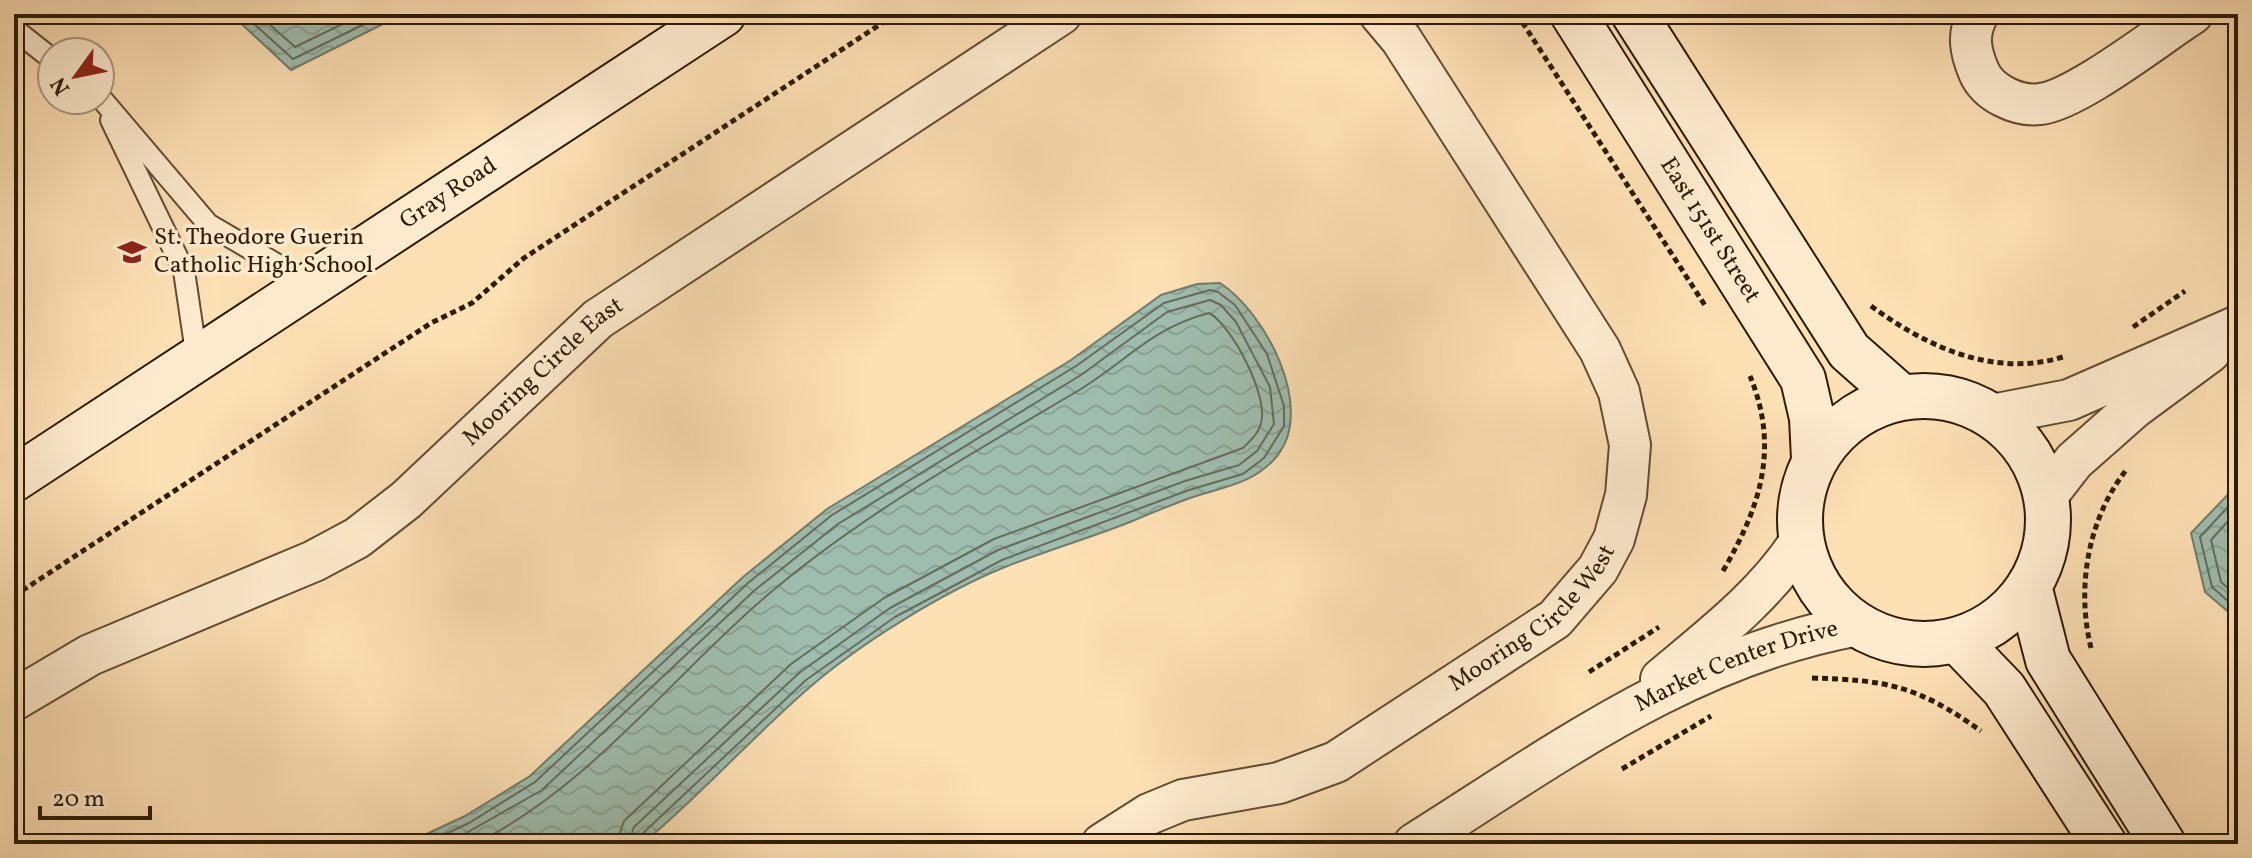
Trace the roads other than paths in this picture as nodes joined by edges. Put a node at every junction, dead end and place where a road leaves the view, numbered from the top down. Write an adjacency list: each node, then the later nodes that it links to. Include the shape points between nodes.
1 (723, 14): 12 (street, Gray Road)
2 (1061, 14): 24 (street, Mooring Circle East, via 598,319 406,500 357,538 90,655)
3 (1380, 14): 26 (street, Mooring Circle West, via 1600,350 1619,392 1630,445 1626,495 1614,539 1598,569 1555,619 1336,762 1279,783 1183,800)
4 (1573, 14): 17 (street, East 151st Street, via 1803,379)
5 (1634, 14): 15 (street, via 1849,351)
6 (1978, 14): 7 (street, via 1971,30 1972,55 1982,78 1999,94 2041,104 2071,92)
7 (2192, 14)
8 (14, 29): 9 (lane)
9 (36, 46)
10 (109, 116): 14 (lane, via 184,271)
11 (115, 116): 12 (lane, via 208,224)
12 (310, 284): 14 (street, Gray Road)
13 (2238, 327): 16 (street, via 2069,400); 19 (street, via 2074,461)
14 (197, 359): 18 (street, Gray Road)
15 (1901, 397): 16 (street, via 1948,398); 17 (street, via 1851,418)
16 (1992, 415): 19 (street, via 2027,450)
17 (1814, 459): 20 (street, via 1799,513)
18 (14, 479)
19 (2046, 497): 21 (street, via 2043,558)
20 (1801, 540): 22 (street, via 1821,589); 25 (street, Market Center Drive, via 1757,597)
21 (2029, 586): 23 (street, via 1997,620); 29 (street, via 2048,660)
22 (1858, 625): 23 (street, via 1889,639 1923,644); 25 (street, Market Center Drive, via 1784,640)
23 (1957, 640): 28 (street, via 2004,689)
24 (14, 700)
25 (1618, 715): 27 (street, Market Center Drive)
26 (1102, 844)
27 (1414, 844)
28 (2104, 844)
29 (2163, 844)

